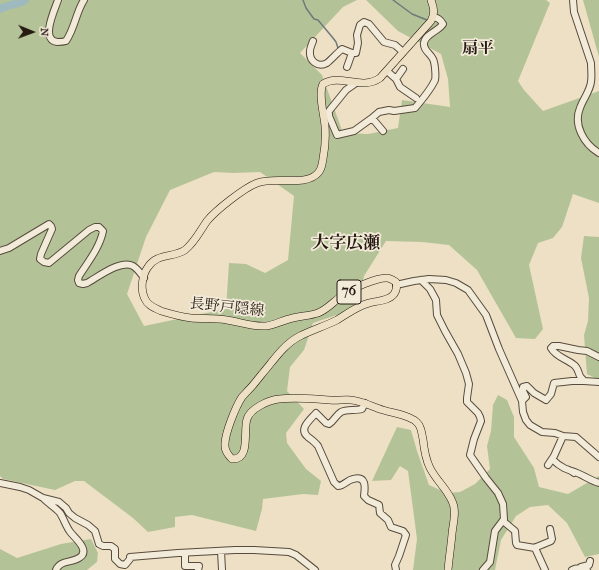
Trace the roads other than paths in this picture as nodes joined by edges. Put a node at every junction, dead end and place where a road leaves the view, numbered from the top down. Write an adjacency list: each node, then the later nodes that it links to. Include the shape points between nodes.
1 (58, 0): 2 (street, via 52,14 49,35 53,41 60,42 66,41 69,37)
2 (84, 0)
3 (431, 0): 5 (main road)
4 (573, 0): 17 (street, via 574,12 592,71 589,90 580,107 577,120 585,140)
5 (433, 18): 7 (main road); 15 (street, via 438,18 443,24 426,37 424,42 434,64 435,79 425,97 415,108 379,112)
6 (313, 41): 8 (street, via 310,52 311,59 316,64 327,62 342,49)
7 (403, 52): 8 (street, via 395,45 384,42 369,24 364,22 360,25 357,35 356,53); 11 (main road)
8 (352, 53): 9 (street)
9 (347, 67)
10 (404, 69): 12 (street)
11 (387, 70): 12 (street); 13 (main road, via 374,82)
12 (396, 79): 14 (street, via 400,87)
13 (356, 83): 15 (street, via 346,90 330,111 329,116 337,135 354,131); 19 (main road, via 333,80 322,86 325,143 320,171 317,174 302,180 267,180 249,187 214,214 197,238 183,251 152,262)
14 (416, 98)
15 (372, 118): 16 (street)
16 (383, 131)
17 (599, 153)
18 (0, 251): 19 (street, via 49,224 52,229 40,259 49,263 89,230 99,227 103,231 102,238 79,276 80,283 88,283 114,267 125,264 139,271)
19 (144, 278): 21 (main road, 長野戸隠線 / 76, via 142,290 146,302 157,309 190,318 223,319 260,326 269,326 319,312 346,293 372,281 388,278)
20 (422, 280): 21 (street); 25 (street, via 456,282 468,290 486,315 498,349); 34 (street, via 436,300 437,315 466,373 469,384 467,402 478,413 481,421 470,455 498,492 504,504)
21 (396, 285): 26 (main road, 76, via 396,291 392,296 364,304 337,320 298,337 283,348 242,398 233,414 225,438 226,451 232,459 239,458 244,452 247,417 256,408 272,400 298,398)
22 (599, 357): 23 (street, via 587,351 559,346 551,348 561,358 574,365)
23 (584, 381): 24 (street); 25 (street, via 554,383 546,400 524,386 522,390 526,397)
24 (599, 382)
25 (522, 401): 27 (street, via 523,412 530,425 542,432)
26 (365, 403): 45 (street, via 362,409 340,412 329,424 316,413 304,426 304,431 318,446 334,482 342,486 353,479 363,481 364,496 379,505 380,513 388,520 390,527 404,531 406,535 395,566); 46 (main road, 76, via 413,419 420,427 430,467 454,505)
27 (563, 436): 28 (street, via 576,437); 29 (street)
28 (599, 457)
29 (552, 459): 30 (street); 32 (street, via 564,468)
30 (548, 465)
31 (0, 483): 33 (street, via 29,490)
32 (599, 483)
33 (43, 498): 38 (street, via 60,502 75,518 95,531 99,544 115,549 115,560 120,564 125,565 130,558); 41 (street, via 59,512 83,548 80,558 60,564)
34 (503, 521): 36 (street, via 514,531 516,543); 47 (street, via 495,531 490,562)
35 (550, 529): 36 (street, via 551,541)
36 (534, 548): 48 (street)
37 (221, 551): 38 (street); 43 (street); 44 (street, via 289,552)
38 (185, 553): 42 (street, via 185,566 199,566)
39 (590, 561): 40 (street, via 589,565)
40 (580, 568): 49 (street); 50 (street)
41 (56, 570)
42 (198, 570)
43 (222, 570)
44 (315, 570)
45 (396, 570)
46 (448, 570)
47 (483, 570)
48 (546, 570)
49 (572, 570)
50 (586, 570)

